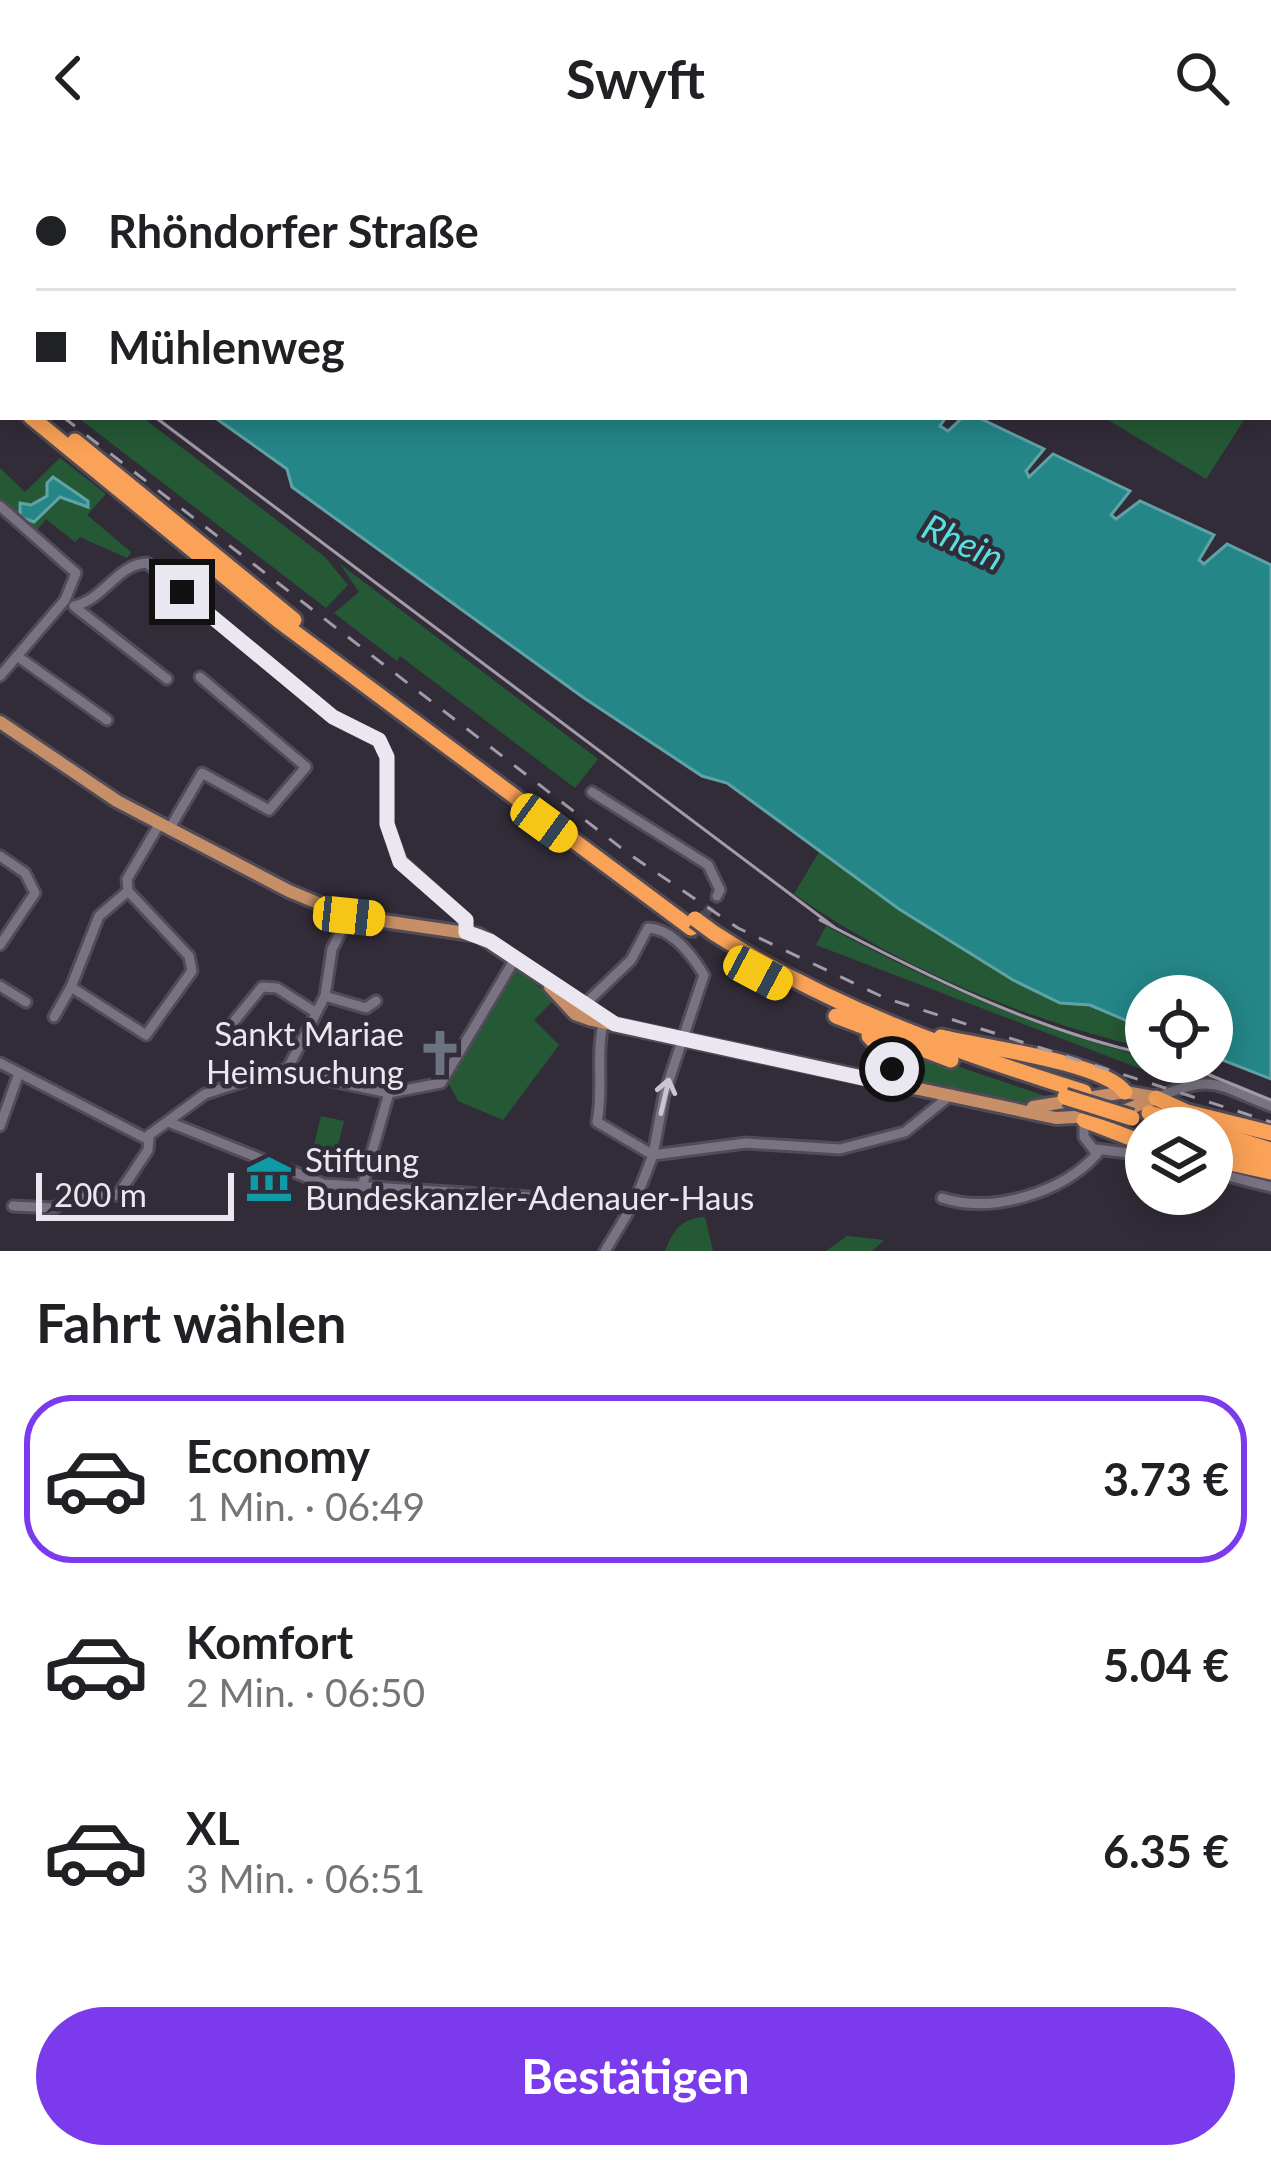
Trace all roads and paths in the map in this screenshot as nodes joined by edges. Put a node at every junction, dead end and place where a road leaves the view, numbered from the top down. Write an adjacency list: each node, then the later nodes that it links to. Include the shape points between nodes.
1 (35, 420): 17 (highway, via 330,661)
2 (50, 420): 17 (highway)
3 (0, 506): 4 (street, via 73,568)
4 (70, 603): 5 (street); 8 (street); 18 (street, via 104,594 147,563 333,717 379,740 387,757 387,824 400,862 466,920)
5 (17, 656): 6 (street); 9 (street)
6 (0, 676)
7 (200, 677): 12 (street, via 306,767 269,810 202,773)
8 (167, 679)
9 (107, 720)
10 (0, 722): 12 (main road)
11 (592, 792): 15 (street, via 708,865)
12 (165, 826): 14 (street, via 127,879); 16 (main road)
13 (0, 856): 20 (street, via 25,873 35,893)
14 (128, 891): 24 (street, via 99,916); 24 (street, via 189,956 192,971 146,1035)
15 (717, 896)
16 (349, 916): 18 (main road); 25 (street, via 332,949)
17 (692, 928): 19 (highway); 21 (street)
18 (466, 932): 22 (main road)
19 (712, 937): 30 (highway); 33 (highway)
20 (0, 945)
21 (685, 949): 28 (street, via 659,929 644,930 631,960); 35 (street, via 704,977)
22 (515, 958): 28 (main road); 41 (street, via 449,1077)
23 (0, 986): 27 (street)
24 (71, 988): 31 (street)
25 (325, 995): 26 (street, via 366,1008); 29 (street)
26 (376, 1001)
27 (26, 1002)
28 (586, 1009): 32 (main road)
29 (315, 1012): 34 (street, via 262,987); 37 (street)
30 (836, 1016): 39 (highway, via 885,1049); 49 (highway, bridge)
31 (54, 1017)
32 (604, 1019): 35 (main road); 61 (street, via 597,1121)
33 (876, 1020): 40 (highway, via 1076,1068); 43 (highway)
34 (231, 1025)
35 (682, 1038): 39 (main road); 61 (street, one-way to 35)
36 (0, 1063): 38 (street)
37 (287, 1070): 41 (street); 51 (street, via 206,1094)
38 (19, 1073): 52 (street); 55 (street)
39 (890, 1084): 42 (main road)
40 (1125, 1092): 43 (main road); 44 (main road); 48 (main road)
41 (389, 1093): 66 (street)
42 (952, 1094): 47 (main road); 61 (street, via 924,1121 865,1147 746,1143)
43 (1088, 1096): 44 (highway); 47 (main road); 50 (main road)
44 (1162, 1102): 45 (street, via 1211,1081); 46 (highway); 48 (main road); 53 (highway)
45 (1271, 1106)
46 (1169, 1107)
47 (1018, 1108): 50 (main road)
48 (1113, 1115): 50 (main road)
49 (1125, 1116)
50 (1084, 1120): 54 (highway); 57 (street, via 1084,1137)
51 (171, 1123): 55 (street); 66 (street, via 306,1180)
52 (0, 1126)
53 (1271, 1133)
54 (1125, 1136)
55 (148, 1137): 70 (street, via 118,1195 71,1198 54,1208)
56 (1233, 1138): 59 (highway)
57 (1095, 1149): 60 (street); 69 (street, via 1086,1166 1014,1199)
58 (1233, 1150): 62 (highway)
59 (1271, 1150)
60 (1125, 1153)
61 (653, 1155): 71 (street)
62 (1271, 1162)
63 (1233, 1164): 64 (highway)
64 (1271, 1172)
65 (1233, 1177): 67 (street)
66 (362, 1186): 68 (street)
67 (1271, 1187)
68 (530, 1197)
69 (941, 1198)
70 (13, 1206)
71 (605, 1251)

